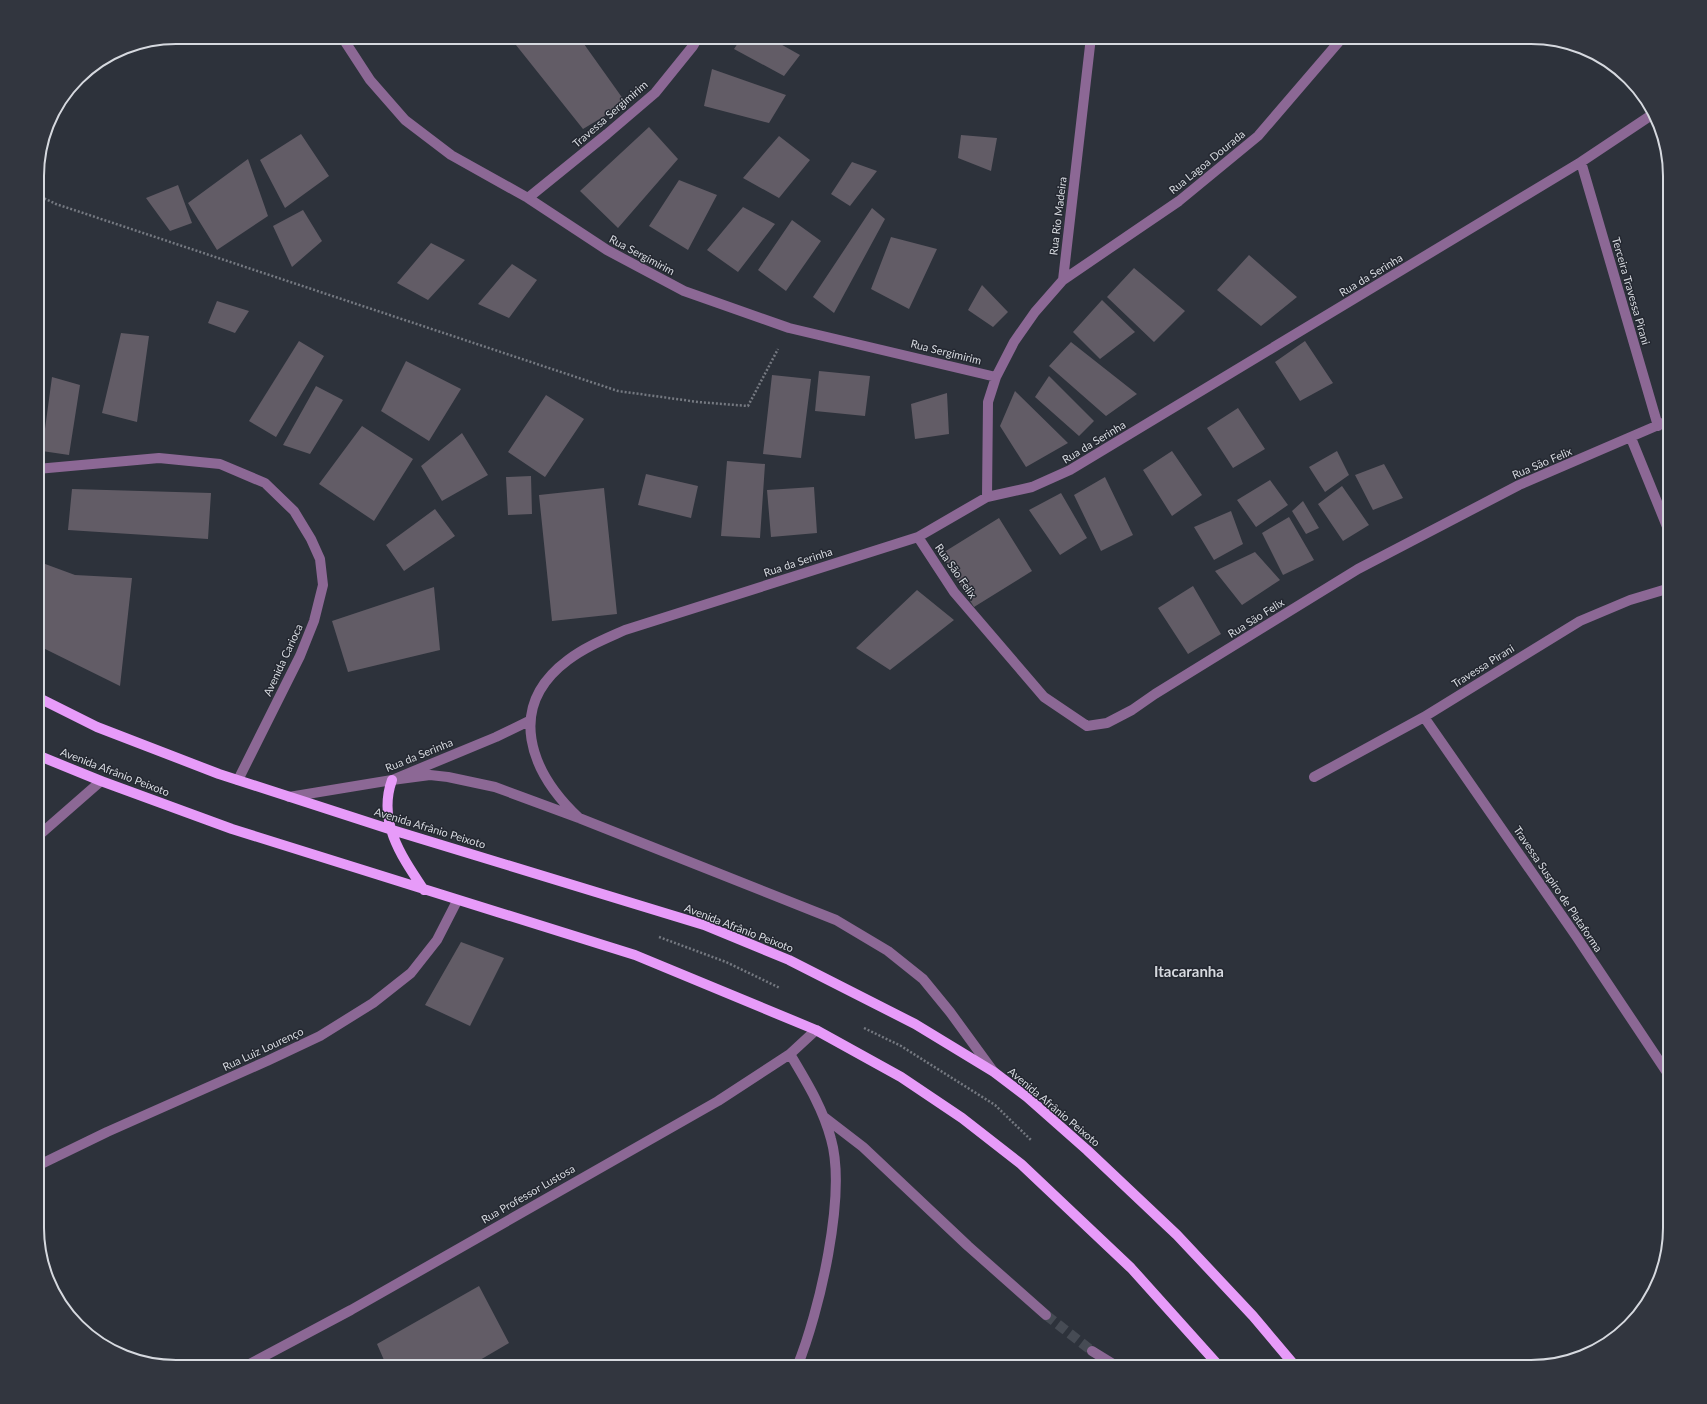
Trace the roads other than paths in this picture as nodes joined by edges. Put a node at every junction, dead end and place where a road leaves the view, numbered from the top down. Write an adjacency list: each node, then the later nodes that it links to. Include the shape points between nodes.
1 (347, 44): 7 (street, Rua Sergimirim, via 370,80 405,120 451,155)
2 (694, 44): 7 (street, Travessa Sergimirim, via 655,93)
3 (1090, 44): 8 (street, Rua Rio Madeira)
4 (1338, 44): 8 (street, Rua Lagoa Dourada, via 1258,136 1180,201)
5 (1649, 117): 6 (street, Rua da Serinha)
6 (1581, 162): 11 (street, Terceira Travessa Pirani); 14 (street, Rua da Serinha, via 1070,470 1032,487)
7 (528, 198): 9 (street, Rua Sergimirim, via 607,250 684,291 789,328)
8 (1063, 280): 9 (street, via 1035,312 1014,342)
9 (996, 377): 14 (street, via 988,402)
10 (1663, 424): 11 (street, Rua São Felix)
11 (1658, 426): 12 (street, Rua São Felix)
12 (1631, 438): 15 (street); 16 (street, Rua São Felix, via 1519,485 1365,565 1132,710 1107,723 1087,726 1044,697 954,592)
13 (44, 468): 23 (street, Avenida Carioca, via 159,458 220,464 265,483 294,511 320,559 323,585 314,621 300,656)
14 (987, 497): 16 (street, Rua da Serinha)
15 (1663, 517)
16 (918, 537): 20 (street, Rua da Serinha, via 625,630 594,644 568,660 548,679 538,694)
17 (1663, 590): 19 (street, Travessa Pirani, via 1630,600 1580,622)
18 (44, 700): 23 (main road, Avenida Afrânio Peixoto, via 97,727)
19 (1424, 717): 22 (street, Travessa Pirani); 34 (street, Travessa Suspiro de Plataforma)
20 (529, 721): 24 (street, Rua da Serinha); 27 (street, Rua da Serinha, via 533,747 546,779 567,807)
21 (44, 758): 25 (main road, Avenida Afrânio Peixoto)
22 (1314, 777)
23 (238, 780): 26 (main road, Avenida Afrânio Peixoto)
24 (392, 780): 26 (street, Rua da Serinha); 27 (street, via 430,775 448,777 495,787); 28 (main road, via 388,799)
25 (101, 781): 29 (street); 30 (main road, Avenida Afrânio Peixoto, via 232,828)
26 (289, 797): 28 (main road, Avenida Afrânio Peixoto)
27 (579, 818): 35 (street, via 836,920 888,951 923,979)
28 (389, 829): 30 (main road, via 403,858); 35 (main road, Avenida Afrânio Peixoto, via 711,928 789,960 855,992 915,1024)
29 (44, 831)
30 (424, 890): 31 (main road, Avenida Afrânio Peixoto)
31 (457, 901): 32 (main road, Avenida Afrânio Peixoto, via 635,955); 37 (street, Rua Luiz Lourenço, via 437,940 411,973 373,1003 320,1036)
32 (816, 1030): 33 (street, Rua Professor Lustosa); 43 (main road, Avenida Afrânio Peixoto, via 901,1077 962,1118 1021,1164 1131,1268)
33 (790, 1054): 36 (street); 40 (street, Rua Professor Lustosa, via 718,1100 351,1310)
34 (1663, 1066)
35 (994, 1072): 44 (main road, Avenida Afrânio Peixoto, via 1027,1097 1087,1150 1177,1235 1253,1316)
36 (824, 1116): 38 (street, via 863,1147); 41 (street, via 832,1140 836,1182 833,1219 826,1268)
37 (44, 1163)
38 (1046, 1315)
39 (1092, 1351): 42 (street)
40 (257, 1360)
41 (800, 1360)
42 (1107, 1360)
43 (1214, 1360)
44 (1290, 1360)

